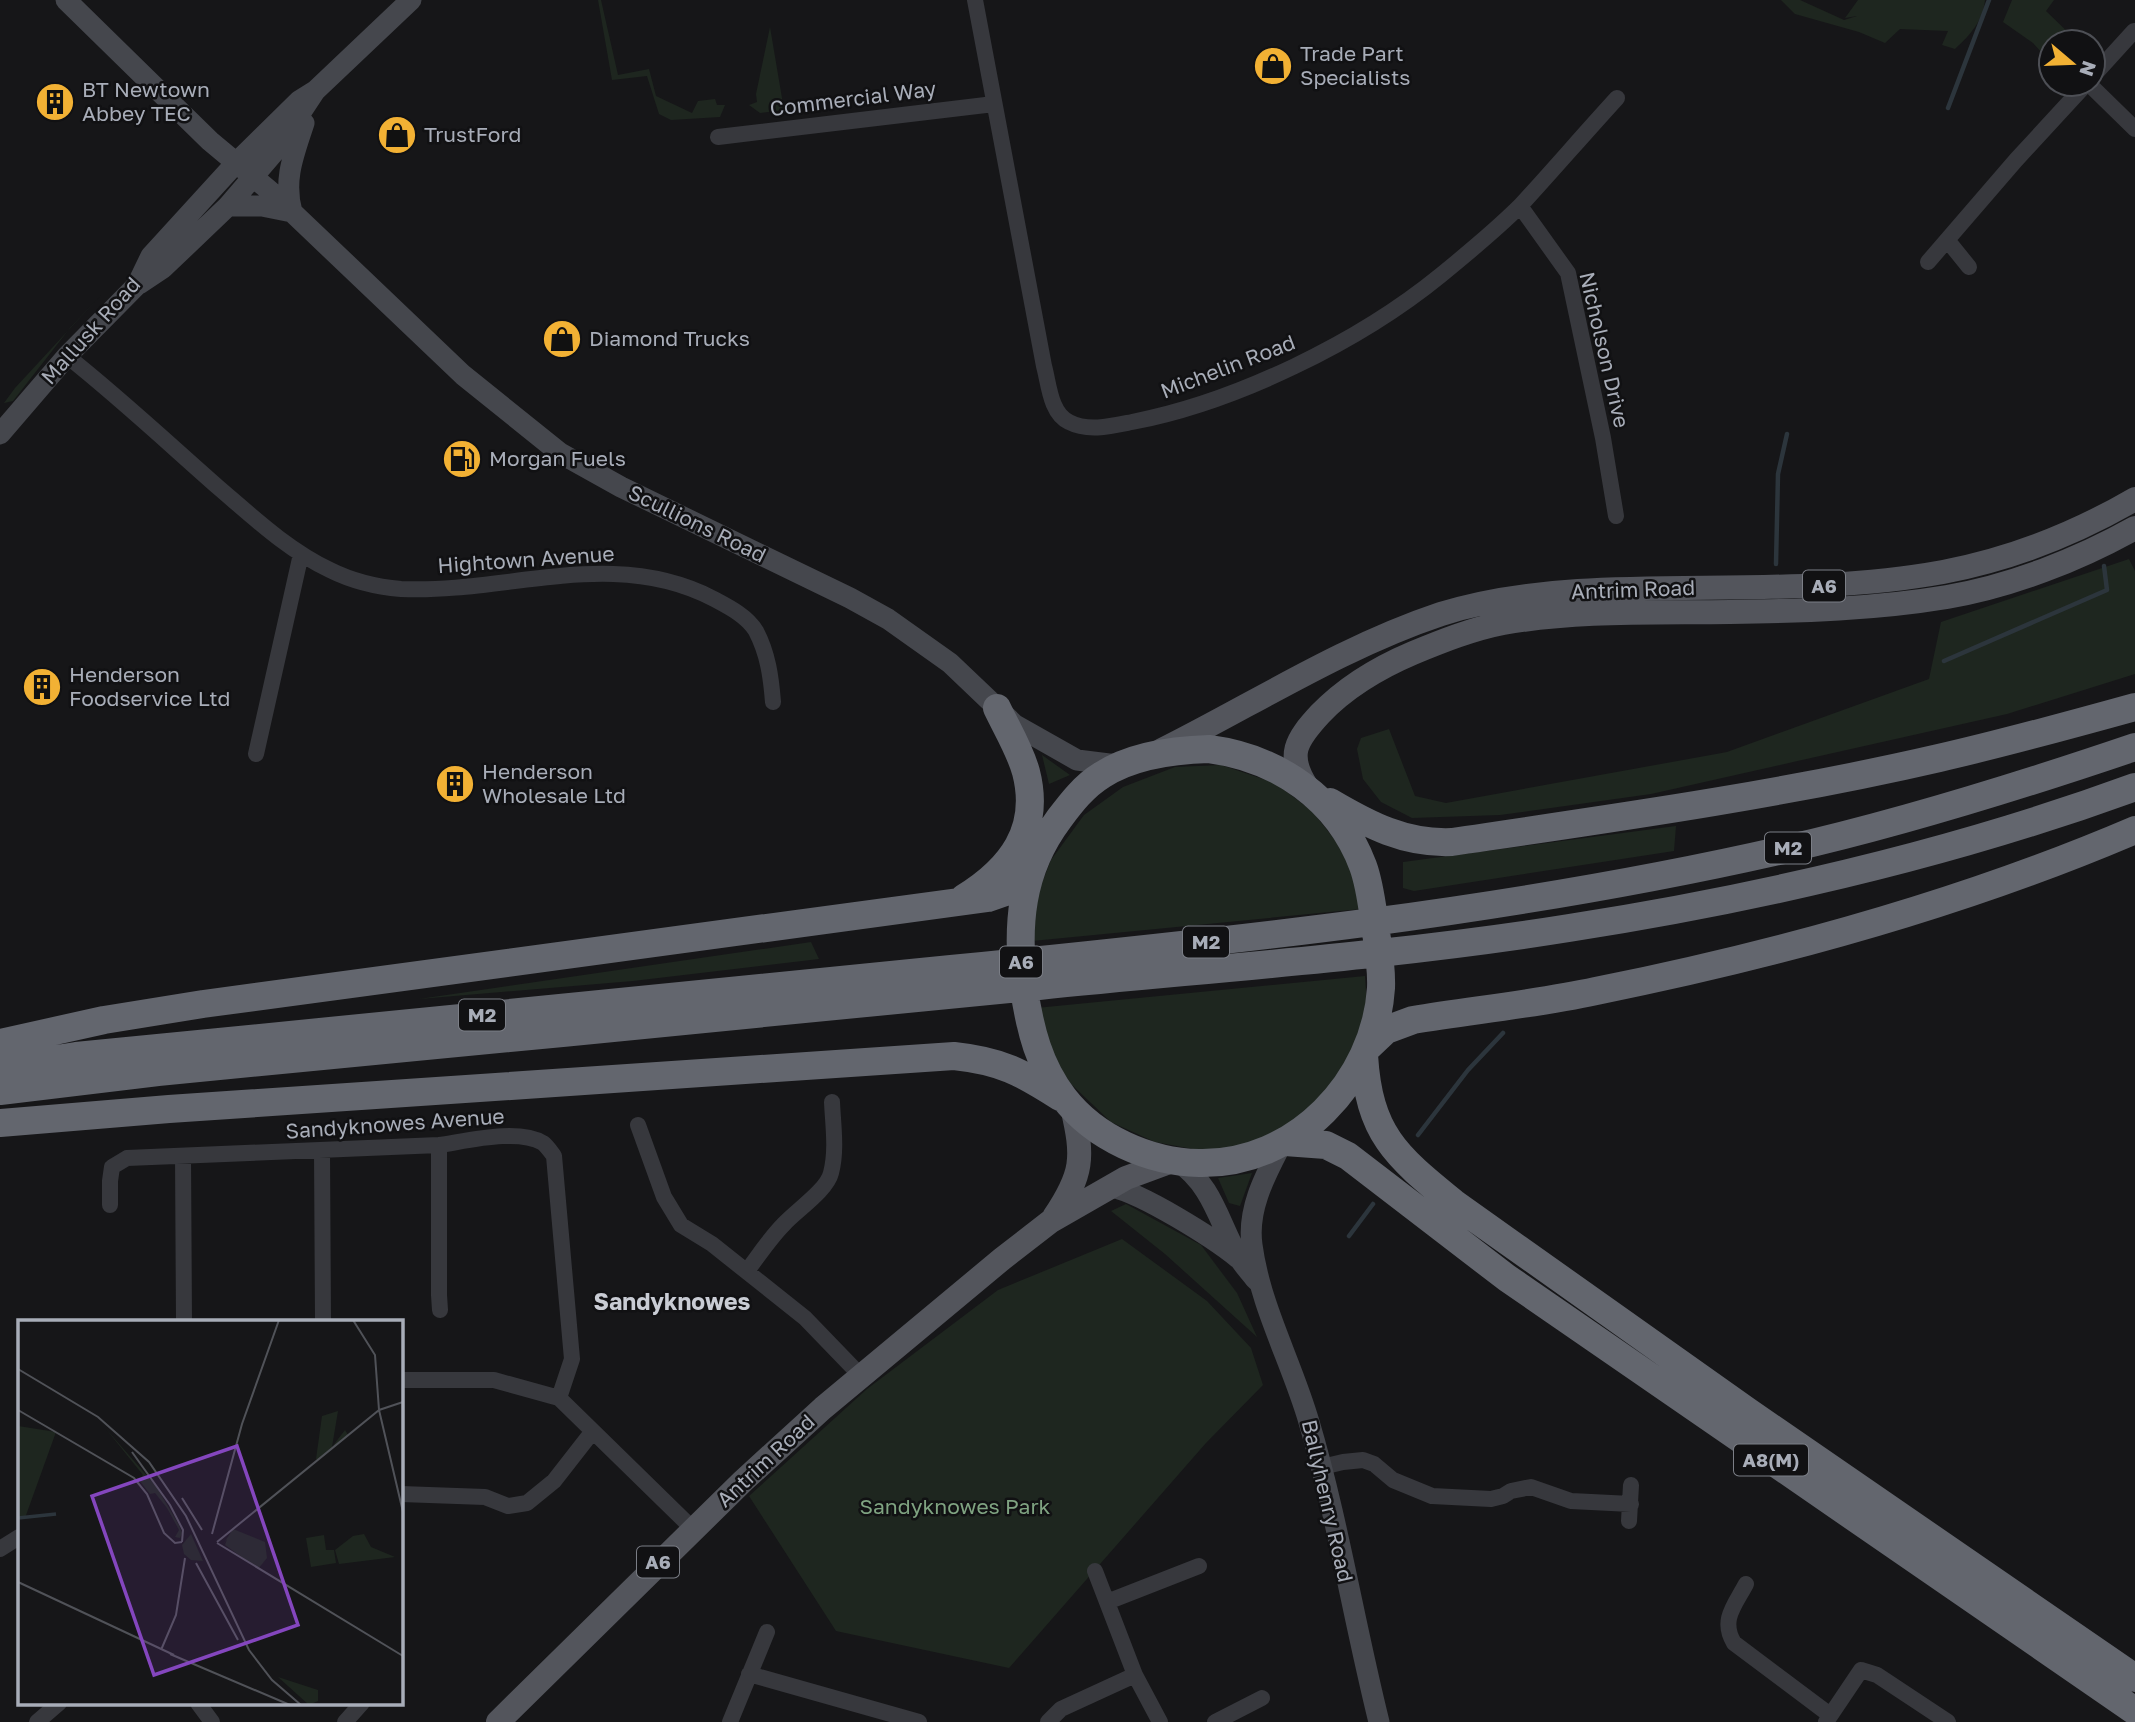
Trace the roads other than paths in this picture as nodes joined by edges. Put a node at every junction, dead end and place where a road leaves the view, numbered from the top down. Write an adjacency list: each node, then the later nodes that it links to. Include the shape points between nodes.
1 (66, 0): 13 (main road, Scullions Road)
2 (411, 0): 6 (main road)
3 (975, 0): 10 (street, Michelin Road)
4 (2126, 32): 5 (street)
5 (2107, 57)
6 (315, 92): 13 (main road, Mallusk Road, via 299,101); 14 (main road); 17 (main road, via 289,169)
7 (1617, 98): 16 (street, Michelin Road)
8 (2074, 98): 18 (street)
9 (2102, 98): 11 (street)
10 (994, 104): 12 (street, Commercial Way); 16 (street, Michelin Road, via 1056,411 1069,422 1094,428 1192,408 1279,373 1351,336 1439,277)
11 (2135, 129)
12 (718, 137)
13 (235, 164): 14 (main road, Scullions Road); 21 (main road, Mallusk Road, via 151,256)
14 (252, 177): 15 (main road); 17 (main road, Scullions Road)
15 (228, 206): 17 (main road); 21 (main road, via 163,268)
16 (1520, 206): 25 (street, Nicholson Drive, via 1568,273)
17 (292, 212): 30 (main road, Scullions Road, via 463,376 560,453 888,619 950,663)
18 (1948, 241): 19 (street); 20 (street)
19 (1928, 262)
20 (1969, 267)
21 (137, 285): 22 (main road, Mallusk Road)
22 (68, 356): 23 (main road, Mallusk Road); 27 (street, Hightown Avenue)
23 (2, 429)
24 (2135, 499): 33 (main road, Antrim Road / A6, via 2046,542 1944,572 1819,586 1543,593 1466,607 1369,642)
25 (1616, 516)
26 (2135, 528): 35 (main road, Antrim Road / A6, via 2043,570 1948,596 1823,610 1582,614 1475,630 1390,664 1324,710 1299,738 1296,750 1295,765)
27 (301, 554): 28 (street, Hightown Avenue, via 351,579 400,589 622,573 676,584 734,610 754,629 768,658); 32 (street)
28 (773, 702)
29 (2135, 707): 35 (highway, via 1847,778 1452,842 1432,843 1390,834)
30 (1006, 717): 33 (main road, Scullions Road, via 1077,760 1109,765); 37 (main road, Scullions Road, via 1032,763 1039,807); 38 (highway, via 1027,773 1027,831 1003,869)
31 (2135, 747): 39 (highway, M2, via 2027,784 1786,849 1566,891)
32 (256, 754)
33 (1139, 760): 35 (highway, A6, via 1189,750 1227,752 1267,764); 37 (highway, A6, via 1083,789)
34 (2135, 787): 39 (highway, M2, via 1999,832 1838,876 1567,929 1331,958)
35 (1310, 790): 42 (highway, A6, via 1345,830 1368,883 1381,972 1378,1008)
36 (2135, 830): 42 (highway, via 2004,880 1832,936 1594,992 1413,1020 1386,1030)
37 (1034, 860): 38 (highway, via 1011,890); 46 (highway, A6, via 1020,921 1026,1003 1041,1062)
38 (959, 902): 41 (highway, via 203,1004)
39 (1085, 968): 40 (highway, M2)
40 (965, 980): 43 (highway, M2, via 156,1048); 44 (highway, M2)
41 (0, 1043)
42 (1365, 1052): 49 (highway, A6, via 1331,1105); 82 (highway, A8(M), via 1365,1075 1378,1123 1393,1149 1425,1180 1746,1411)
43 (0, 1068)
44 (0, 1091)
45 (832, 1102): 58 (street, via 831,1175)
46 (1069, 1104): 47 (highway, via 1017,1070 954,1056); 53 (highway, A6, via 1125,1145); 56 (main road, Antrim Road / A6, via 1080,1148 1079,1166 1072,1188)
47 (0, 1123)
48 (638, 1125): 58 (street, via 660,1187 681,1225)
49 (1283, 1143): 53 (highway, A6, via 1217,1162); 59 (main road, Ballyhenry Road, via 1253,1210 1252,1245); 87 (highway, A8(M), via 1326,1144 1349,1156 1507,1278)
50 (439, 1145): 51 (street, Sandyknowes Avenue); 60 (street); 65 (street, Sandyknowes Avenue, via 522,1136 544,1144 554,1156 572,1359)
51 (322, 1151): 52 (street, Sandyknowes Avenue); 62 (street)
52 (183, 1156): 55 (street, Sandyknowes Avenue, via 127,1158 112,1167); 61 (street)
53 (1175, 1161): 54 (main road, Antrim Road / A6); 57 (main road, Ballyhenry Road, via 1204,1186)
54 (1112, 1187): 56 (main road, Antrim Road / A6); 57 (main road, via 1222,1244)
55 (110, 1205)
56 (1051, 1221): 63 (main road, Antrim Road / A6)
57 (1240, 1259): 59 (main road, Ballyhenry Road)
58 (747, 1271): 63 (street, via 806,1318)
59 (1260, 1285): 67 (main road, Ballyhenry Road)
60 (440, 1310)
61 (184, 1320)
62 (323, 1320)
63 (861, 1376): 72 (main road, Antrim Road / A6)
64 (402, 1380): 65 (street, via 494,1380)
65 (559, 1398): 66 (street)
66 (593, 1431): 69 (street, via 554,1480 527,1503 508,1506 485,1497); 72 (street)
67 (1322, 1468): 70 (street, via 1363,1460 1393,1480 1432,1496 1491,1499 1531,1488 1571,1502); 98 (main road, Ballyhenry Road)
68 (1631, 1485): 70 (street)
69 (402, 1494)
70 (1630, 1504): 71 (street)
71 (1629, 1521)
72 (693, 1529): 92 (main road, Antrim Road / A6)
73 (18, 1538): 74 (street)
74 (0, 1549)
75 (1199, 1566): 78 (street)
76 (1095, 1571): 78 (street)
77 (1746, 1584): 88 (street, via 1728,1619 1727,1631 1734,1643)
78 (1107, 1602): 81 (street)
79 (767, 1632): 80 (street)
80 (749, 1674): 93 (street); 94 (street)
81 (1135, 1675): 95 (street, via 1061,1709); 96 (street)
82 (2135, 1678)
83 (1262, 1698): 97 (street)
84 (58, 1704): 89 (street)
85 (199, 1704): 90 (street)
86 (361, 1704): 91 (street)
87 (2135, 1711)
88 (1828, 1719): 99 (street, via 1861,1671 1877,1675)
89 (37, 1722)
90 (212, 1722)
91 (345, 1722)
92 (498, 1722)
93 (730, 1722)
94 (919, 1722)
95 (1048, 1722)
96 (1160, 1722)
97 (1214, 1722)
98 (1378, 1722)
99 (1948, 1722)

